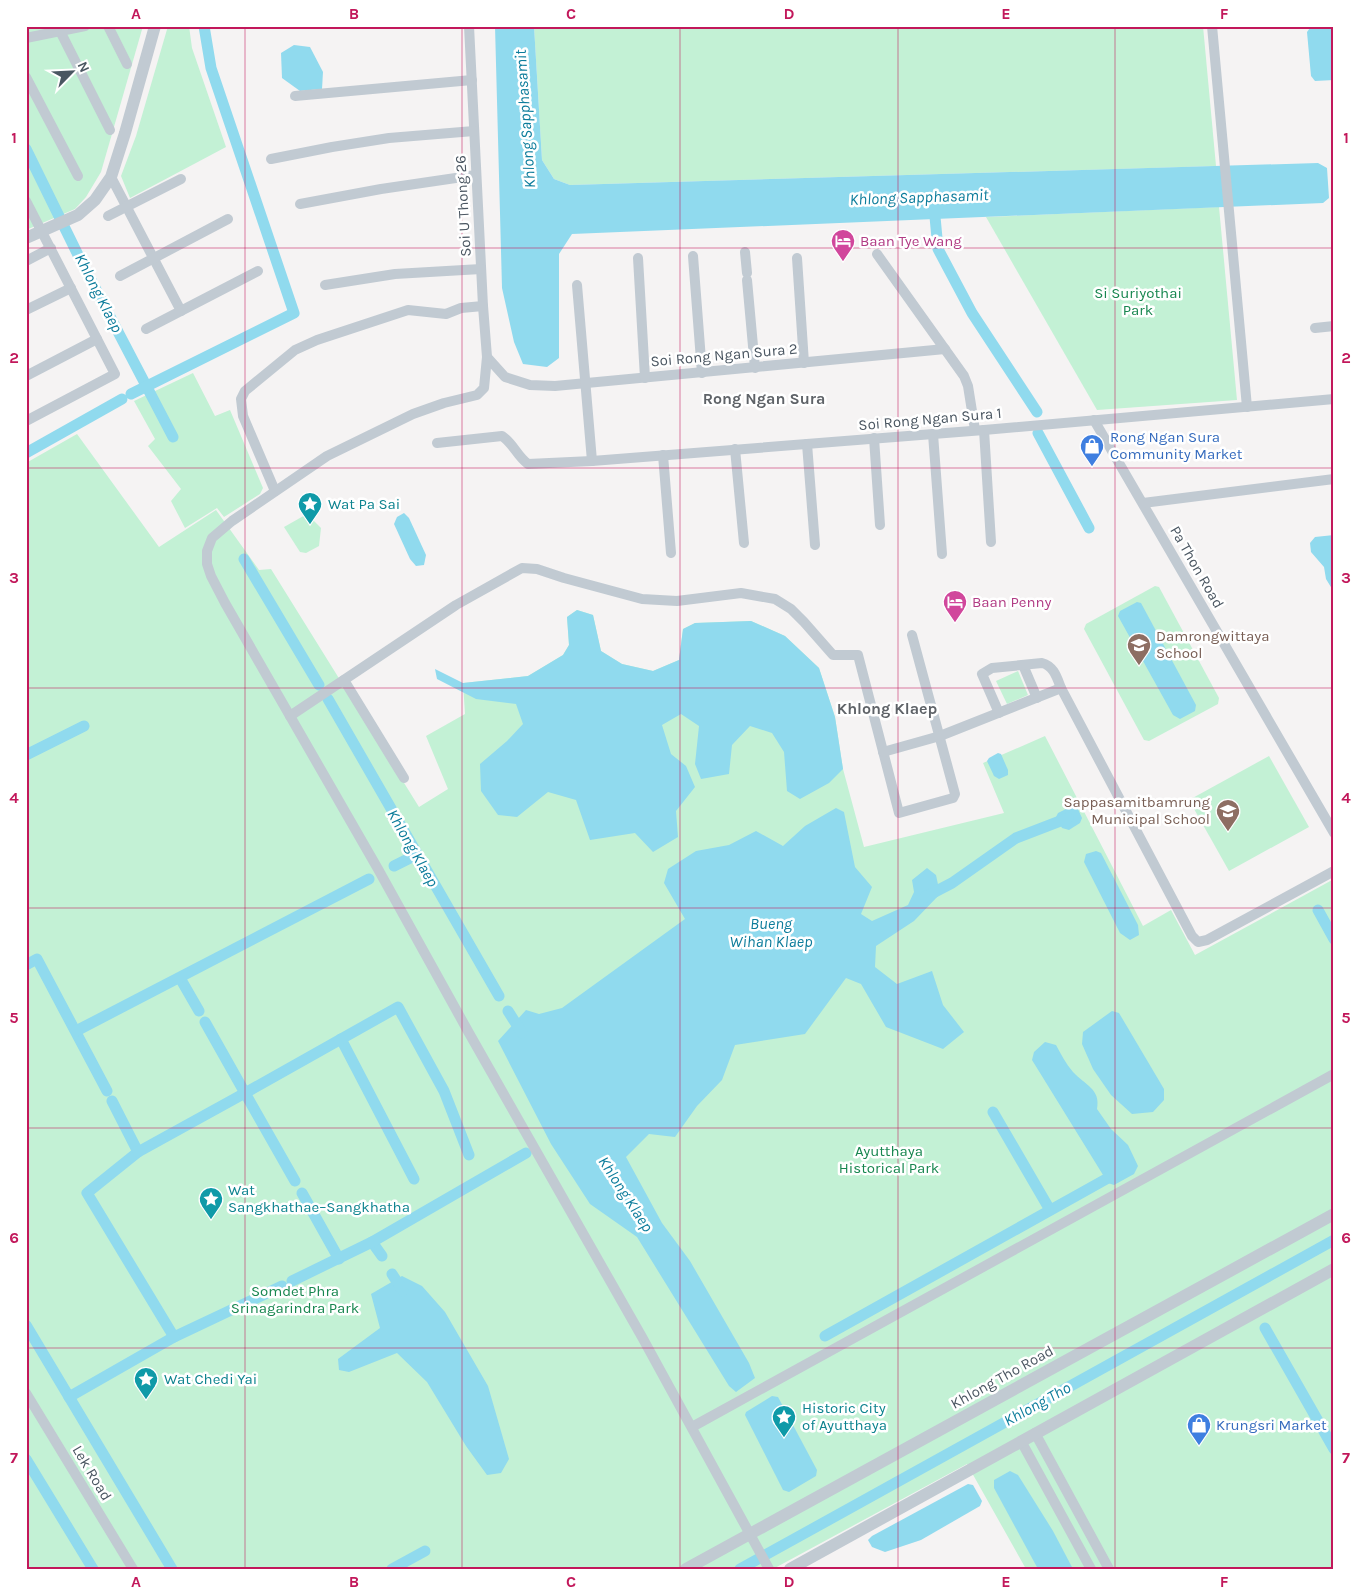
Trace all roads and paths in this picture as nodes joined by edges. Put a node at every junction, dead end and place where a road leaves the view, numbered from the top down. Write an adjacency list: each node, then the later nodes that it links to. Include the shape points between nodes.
1 (85, 26): 6 (street)
2 (108, 26): 8 (street)
3 (155, 26): 17 (street)
4 (469, 26): 10 (street, Soi U Thong 26)
5 (1212, 26): 56 (street)
6 (60, 31): 7 (street); 12 (street)
7 (26, 38)
8 (127, 64)
9 (26, 77): 16 (street)
10 (472, 80): 11 (street); 13 (street, Soi U Thong 26)
11 (295, 96)
12 (110, 130)
13 (474, 131): 14 (street, via 389,138); 15 (street, Soi U Thong 26)
14 (272, 159)
15 (476, 175): 20 (street); 34 (street, Soi U Thong 26)
16 (78, 176)
17 (111, 177): 21 (street); 24 (street, via 95,200 78,214)
18 (181, 179): 21 (street)
19 (26, 201): 24 (street)
20 (300, 204)
21 (126, 206): 22 (street); 30 (street)
22 (108, 216)
23 (228, 219): 30 (street)
24 (45, 231): 25 (street); 26 (street)
25 (26, 238)
26 (51, 248): 33 (street); 39 (street)
27 (745, 252): 50 (street)
28 (877, 254): 47 (street)
29 (693, 256): 51 (street)
30 (153, 258): 36 (street); 42 (street)
31 (638, 258): 53 (street)
32 (797, 258): 49 (street)
33 (26, 261)
34 (481, 269): 37 (street, via 395,274); 40 (street, Soi U Thong 26)
35 (258, 271): 42 (street)
36 (120, 276)
37 (325, 285)
38 (577, 285): 54 (street)
39 (71, 288): 41 (street); 46 (street)
40 (483, 306): 48 (street, Soi U Thong 26); 68 (street, via 461,308 446,314 408,310 317,340 295,350 245,391 240,399 243,416)
41 (26, 310)
42 (181, 310): 45 (street)
43 (1334, 326): 44 (street)
44 (1315, 328)
45 (146, 329)
46 (97, 339): 52 (street); 58 (street, via 115,374)
47 (946, 349): 49 (street, Soi Rong Ngan Sura 2); 59 (street, via 964,376)
48 (487, 357): 54 (street, Soi Rong Ngan Sura 2, via 505,377 530,385); 68 (street, Soi U Thong 26, via 484,388 477,395 444,403 389,424 327,456)
49 (804, 363): 50 (street, Soi Rong Ngan Sura 2)
50 (754, 368): 51 (street, Soi Rong Ngan Sura 2)
51 (702, 373): 53 (street, Soi Rong Ngan Sura 2)
52 (26, 376)
53 (645, 378): 54 (street, Soi Rong Ngan Sura 2)
54 (585, 383): 66 (street)
55 (1334, 399): 56 (street, Soi Rong Ngan Sura 1)
56 (1247, 407): 57 (street, Soi Rong Ngan Sura 1)
57 (1094, 420): 59 (street, Soi Rong Ngan Sura 1); 69 (street, Pa Thon Road)
58 (26, 421)
59 (979, 430): 60 (street, Soi Rong Ngan Sura 1); 71 (street)
60 (933, 434): 61 (street, Soi Rong Ngan Sura 1); 75 (street)
61 (874, 438): 63 (street, Soi Rong Ngan Sura 1); 70 (street)
62 (437, 443): 66 (street, Soi Rong Ngan Sura 1, via 502,436 528,464)
63 (807, 444): 64 (street, Soi Rong Ngan Sura 1); 73 (street)
64 (735, 449): 65 (street, Soi Rong Ngan Sura 1); 72 (street)
65 (663, 455): 66 (street, Soi Rong Ngan Sura 1); 74 (street)
66 (592, 461)
67 (1334, 479): 69 (street)
68 (274, 491): 82 (street, Soi U Thong 26, via 212,538 207,564)
69 (1143, 503): 86 (street, Pa Thon Road)
70 (880, 525)
71 (992, 542)
72 (744, 543)
73 (815, 545)
74 (671, 553)
75 (942, 554)
76 (912, 635): 83 (street)
77 (1023, 665): 79 (street, via 1048,664); 80 (street); 81 (street, via 992,668 982,674)
78 (344, 680): 82 (street); 84 (street, via 456,605 522,568 537,568 642,599 677,601 720,594 758,595 775,599 790,609 833,655 858,654); 85 (street)
79 (1061, 688): 80 (street); 87 (street, via 1198,942)
80 (1037, 698): 81 (street)
81 (999, 713): 83 (street)
82 (290, 716): 92 (street, Soi U Thong 26)
83 (940, 736): 84 (street); 84 (street, via 953,798 899,813)
84 (884, 752)
85 (404, 778)
86 (1334, 833)
87 (1334, 871)
88 (1334, 1074): 92 (street)
89 (1334, 1214): 95 (street, Khlong Tho Road)
90 (1334, 1269): 93 (street)
91 (26, 1393): 97 (street, Lek Road)
92 (692, 1427): 95 (street, Soi U Thong 26)
93 (1035, 1433): 94 (street); 101 (street)
94 (1021, 1441): 99 (street); 100 (street)
95 (753, 1539): 96 (street, Soi U Thong 26); 98 (street, Khlong Tho Road)
96 (769, 1568)
97 (133, 1569)
98 (686, 1569)
99 (790, 1569)
100 (1091, 1569)
101 (1110, 1569)

